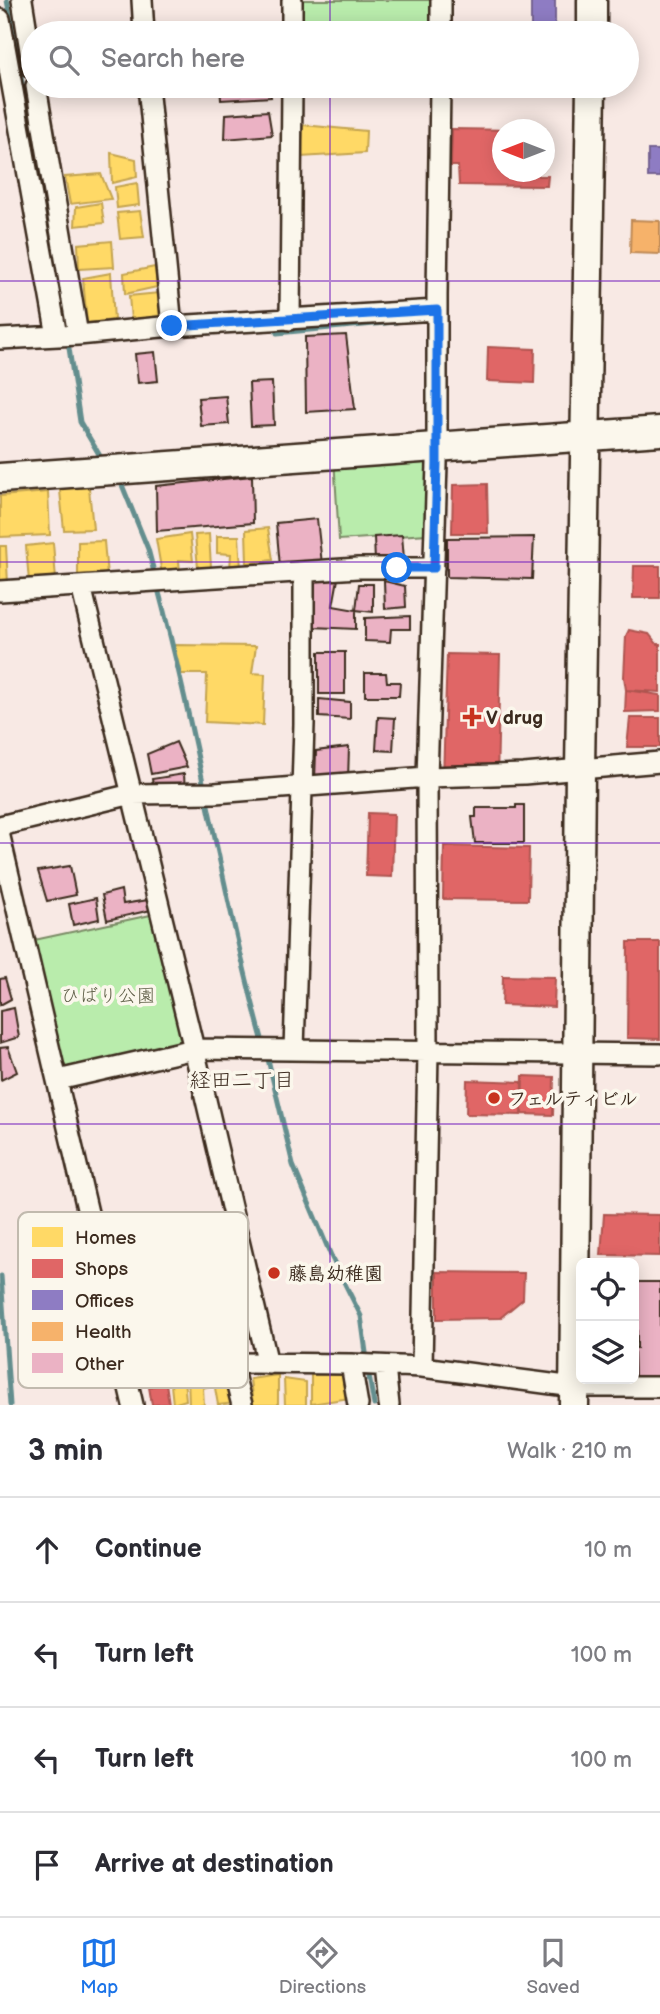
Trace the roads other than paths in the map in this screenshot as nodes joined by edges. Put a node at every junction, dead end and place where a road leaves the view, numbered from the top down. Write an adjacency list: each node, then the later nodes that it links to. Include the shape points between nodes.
1 (22, 0): 7 (street)
2 (142, 0): 8 (street)
3 (292, 0): 9 (street)
4 (442, 0): 10 (street)
5 (592, 0): 11 (street)
6 (0, 19): 21 (street)
7 (25, 21)
8 (143, 21)
9 (292, 21)
10 (441, 21)
11 (592, 21)
12 (38, 98): 20 (street)
13 (149, 98): 19 (street)
14 (292, 98): 18 (street)
15 (440, 98): 17 (street)
16 (591, 98): 24 (street)
17 (437, 310): 18 (street); 25 (street)
18 (290, 320): 19 (street)
19 (172, 326): 20 (street)
20 (78, 335): 21 (street)
21 (57, 336): 22 (street)
22 (0, 339)
23 (660, 431): 24 (street)
24 (585, 436): 25 (street); 32 (street)
25 (437, 447): 26 (street); 27 (street)
26 (0, 478)
27 (434, 568): 28 (street); 33 (street)
28 (304, 572): 29 (street); 34 (street)
29 (81, 586): 30 (street); 35 (street)
30 (0, 591)
31 (660, 762): 32 (street)
32 (580, 769): 33 (street); 41 (street)
33 (427, 777): 34 (street); 40 (street)
34 (303, 786): 35 (street); 39 (street)
35 (132, 794): 36 (street); 38 (street)
36 (0, 826)
37 (0, 837): 43 (street)
38 (194, 1049): 39 (street); 43 (street); 45 (street)
39 (294, 1050): 40 (street)
40 (428, 1052): 41 (street); 51 (street)
41 (578, 1054): 42 (street); 55 (street)
42 (660, 1054)
43 (58, 1080): 44 (street)
44 (88, 1212)
45 (232, 1212)
46 (248, 1279): 48 (street)
47 (248, 1363): 48 (street)
48 (268, 1364): 49 (street)
49 (351, 1364): 50 (street); 58 (street)
50 (385, 1367): 51 (street); 59 (street)
51 (422, 1367): 55 (street)
52 (660, 1387): 55 (street)
53 (129, 1388): 56 (street)
54 (238, 1388): 57 (street)
55 (574, 1396)
56 (133, 1405)
57 (242, 1405)
58 (358, 1405)
59 (390, 1405)

